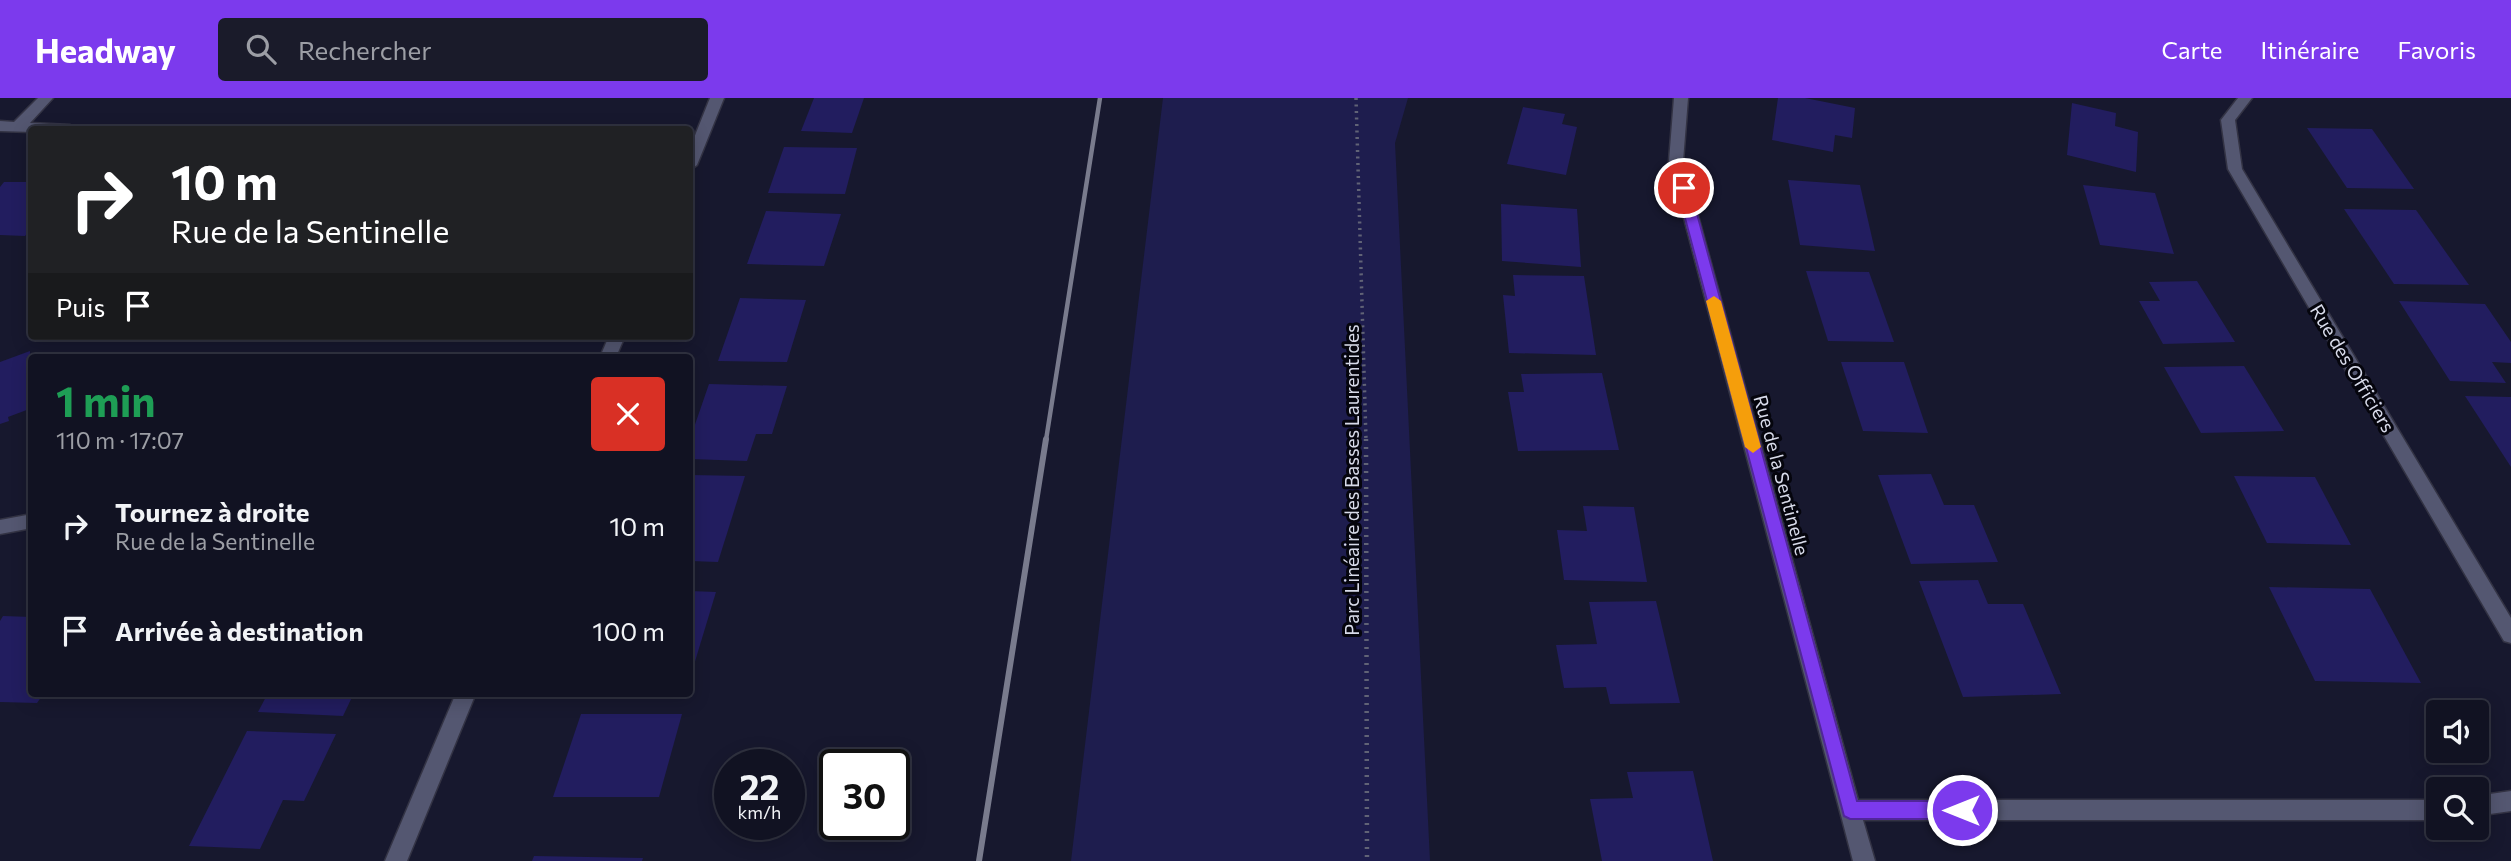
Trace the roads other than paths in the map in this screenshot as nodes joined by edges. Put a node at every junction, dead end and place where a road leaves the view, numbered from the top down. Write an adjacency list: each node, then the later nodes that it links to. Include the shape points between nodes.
1 (46, 98): 6 (street)
2 (717, 98): 8 (street)
3 (1681, 98): 15 (street, Rue de la Sentinelle, via 1676,162)
4 (2245, 98): 11 (street, Rue des Officiers, via 2228,120 2235,169)
5 (0, 126): 6 (street)
6 (18, 127): 7 (street)
7 (28, 128)
8 (694, 144)
9 (28, 522): 10 (street)
10 (0, 527)
11 (2511, 635)
12 (464, 697): 17 (street)
13 (2511, 801): 14 (street)
14 (2489, 804)
15 (1850, 810): 16 (street); 18 (street, Rue de la Sentinelle)
16 (2426, 810)
17 (396, 861)
18 (1864, 861)

